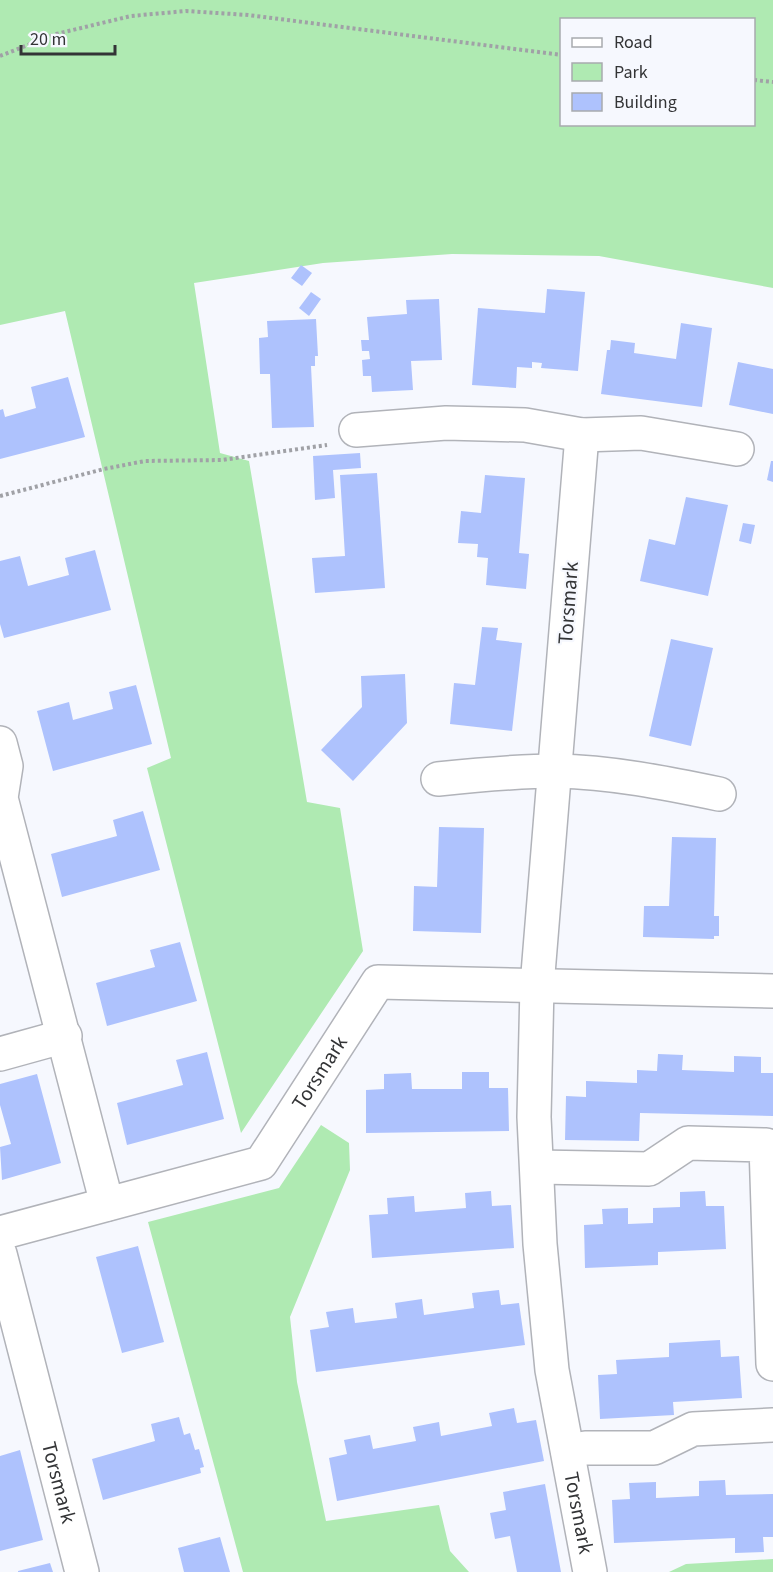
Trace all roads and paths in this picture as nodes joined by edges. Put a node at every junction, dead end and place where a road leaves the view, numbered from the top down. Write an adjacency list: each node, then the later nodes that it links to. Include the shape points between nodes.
1 (560, 55): 2 (path, via 248,15 186,11 131,16 56,34)
2 (0, 56)
3 (755, 80): 4 (path)
4 (773, 82)
5 (356, 430): 6 (street, via 446,423 525,424); 8 (path, via 346,442 222,460 145,460)
6 (582, 435): 7 (street, via 641,433); 10 (street, Torsmark)
7 (737, 449)
8 (0, 496)
9 (1, 749): 15 (street, via 6,766 1,798)
10 (555, 771): 11 (street); 12 (street, via 586,772); 13 (street, Torsmark)
11 (438, 779)
12 (719, 794)
13 (537, 986): 14 (street, Torsmark); 17 (street, Torsmark); 18 (street, Torsmark, via 378,982 261,1163)
14 (773, 991)
15 (65, 1036): 16 (street); 18 (street)
16 (0, 1054)
17 (537, 1167): 21 (street, via 650,1169 688,1143 766,1145); 23 (street, Torsmark, via 552,1370)
18 (107, 1204): 19 (street, Torsmark)
19 (0, 1233)
20 (0, 1254): 24 (street, Torsmark)
21 (773, 1364)
22 (773, 1425): 23 (street, Torsmark, via 693,1429 654,1448 585,1448)
23 (568, 1452): 25 (street, Torsmark)
24 (82, 1572)
25 (590, 1572)

